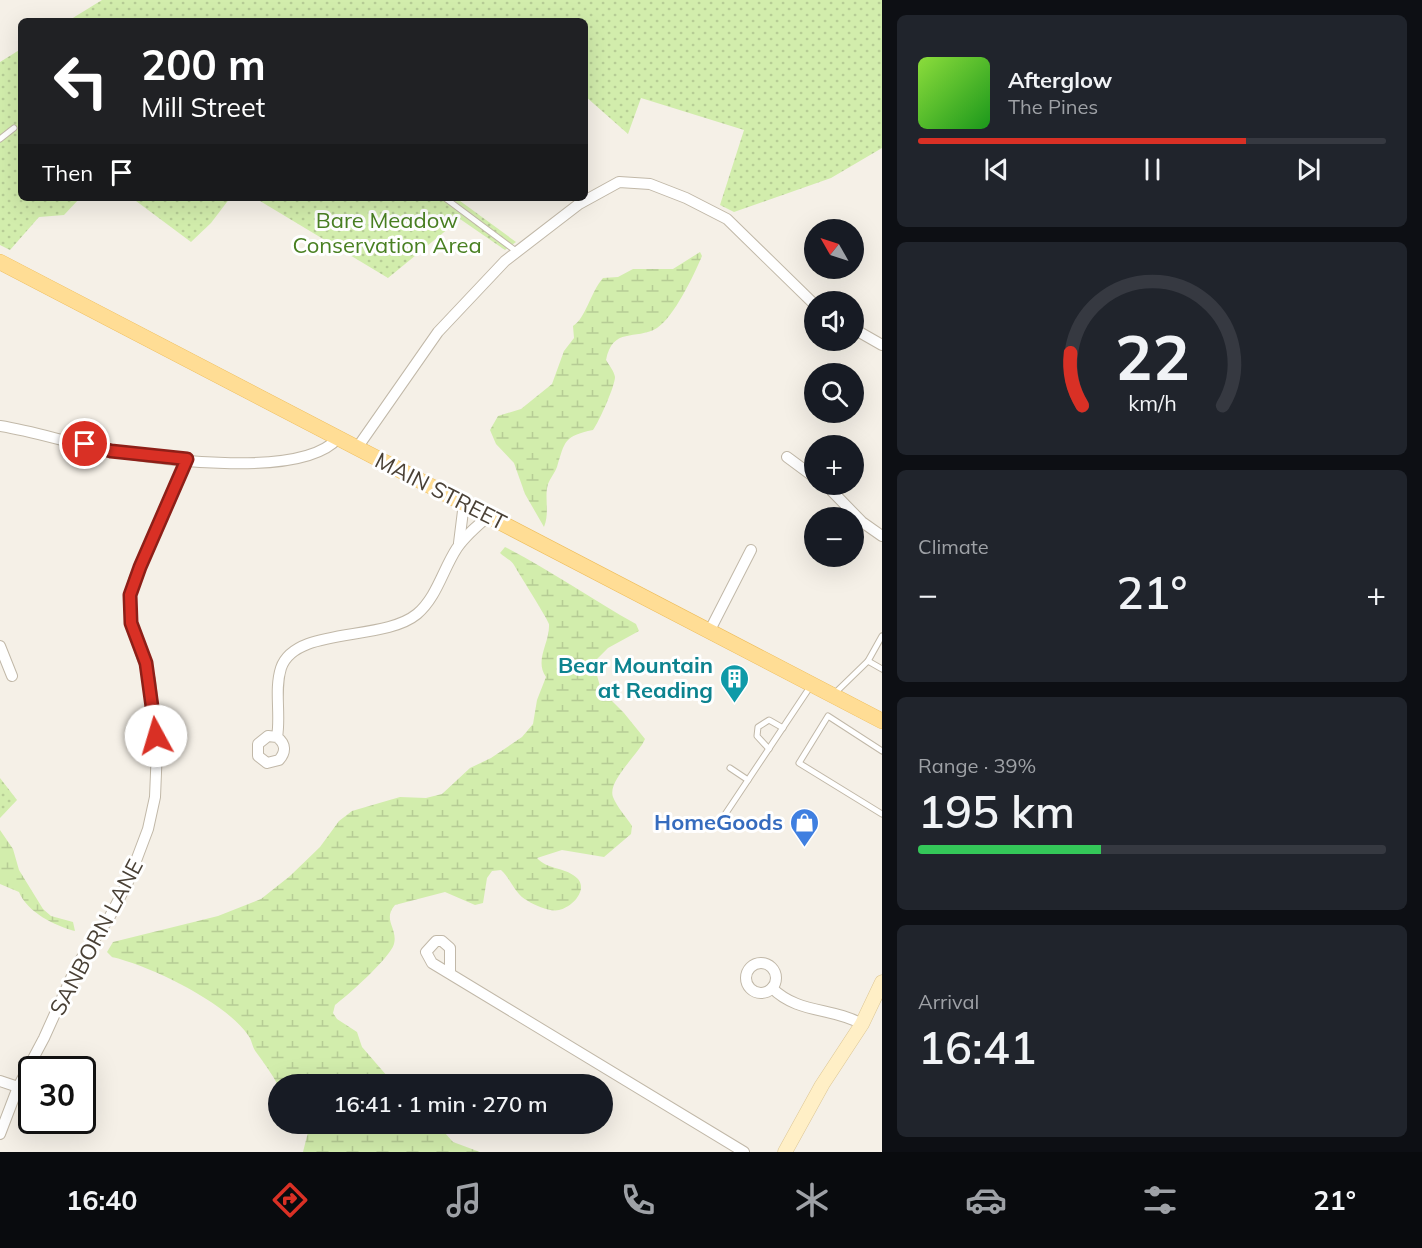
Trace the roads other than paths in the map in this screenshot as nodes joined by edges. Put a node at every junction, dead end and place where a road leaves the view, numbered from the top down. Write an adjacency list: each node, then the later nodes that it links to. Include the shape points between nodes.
1 (14, 129): 2 (lane)
2 (0, 139)
3 (588, 199): 8 (street, via 619,182 640,181 686,198 727,219)
4 (450, 201): 6 (lane)
5 (585, 201): 6 (street)
6 (516, 251): 13 (street, via 438,332)
7 (0, 262): 12 (main road, MAIN STREET)
8 (804, 294)
9 (864, 335): 10 (street)
10 (882, 345)
11 (0, 426): 15 (street, via 111,451)
12 (338, 438): 13 (main road, MAIN STREET); 15 (street, via 322,451 286,461)
13 (357, 448): 18 (main road, MAIN STREET)
14 (787, 457): 16 (street)
15 (187, 459): 44 (street, SANBORN LANE, via 134,580 129,605 150,680 157,748 155,797 148,829 128,882 77,965)
16 (804, 470)
17 (836, 495): 20 (street)
18 (464, 502): 19 (main road, MAIN STREET); 21 (street)
19 (490, 515): 21 (street); 23 (main road, MAIN STREET)
20 (882, 536)
21 (457, 549): 33 (street, via 429,601 405,622 306,644 290,654 280,671)
22 (751, 550): 23 (street)
23 (710, 630): 29 (main road, MAIN STREET)
24 (882, 636): 26 (lane)
25 (0, 646): 28 (street)
26 (868, 661): 27 (lane); 30 (lane)
27 (882, 669)
28 (12, 676)
29 (813, 683): 30 (main road, MAIN STREET); 32 (lane)
30 (834, 694): 31 (main road, MAIN STREET)
31 (882, 721)
32 (783, 728): 34 (lane); 34 (lane, via 770,720 758,727 758,738)
33 (277, 737)
34 (769, 749): 37 (lane)
35 (882, 752): 38 (lane, via 828,716 800,763)
36 (730, 768): 37 (lane)
37 (748, 780): 39 (lane)
38 (882, 814)
39 (724, 816)
40 (450, 974): 48 (street)
41 (882, 982): 43 (main road)
42 (772, 987): 43 (street, via 800,1007)
43 (862, 1024): 49 (main road, via 822,1084)
44 (34, 1056)
45 (0, 1081): 46 (street)
46 (18, 1087): 47 (street, SANBORN LANE)
47 (0, 1134)
48 (744, 1152)
49 (785, 1152)

